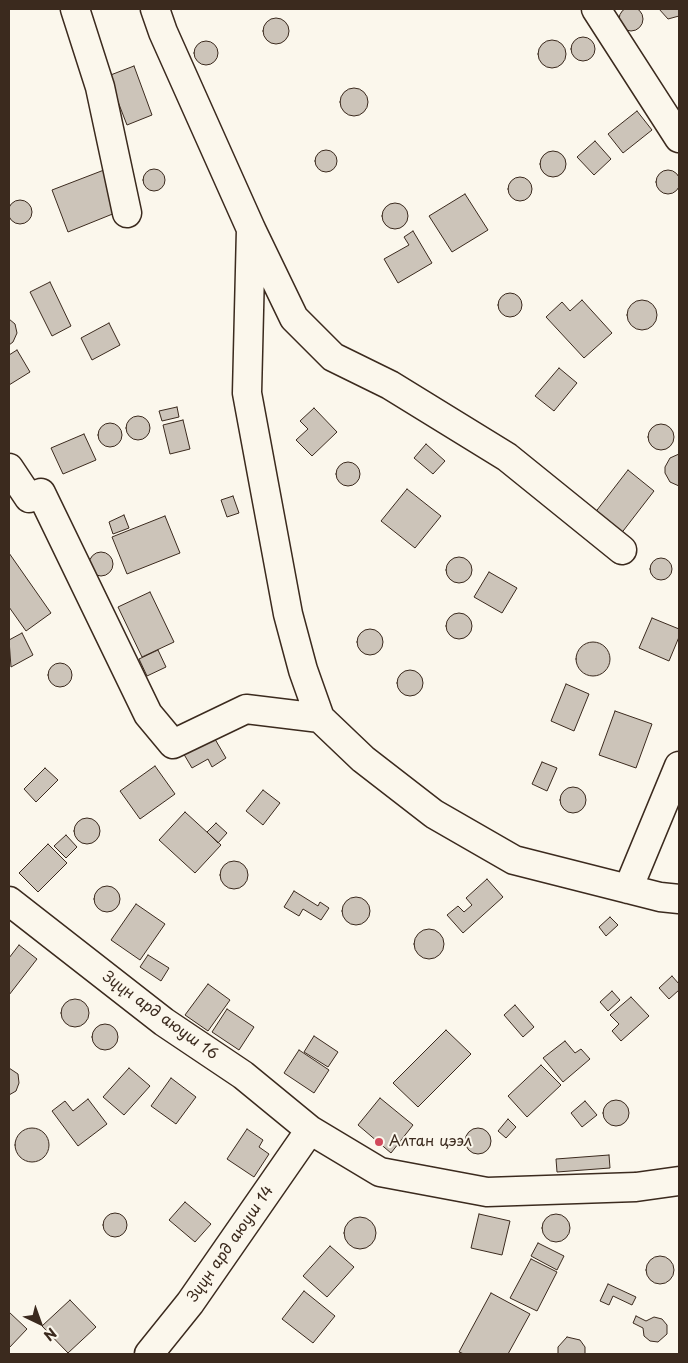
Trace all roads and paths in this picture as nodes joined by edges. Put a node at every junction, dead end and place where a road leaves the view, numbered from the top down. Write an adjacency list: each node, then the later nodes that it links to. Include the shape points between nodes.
1 (75, 9): 5 (street, via 100,87)
2 (155, 9): 6 (street)
3 (596, 9): 4 (street)
4 (679, 138)
5 (127, 213)
6 (251, 229): 8 (street, via 294,318 333,357 390,386 507,457); 9 (street, via 247,393 288,614 302,670)
7 (9, 468): 9 (street, via 29,498 41,493 148,714 173,744 246,708)
8 (622, 550)
9 (320, 718): 11 (street, via 364,759 434,814 514,860)
10 (679, 766): 11 (street)
11 (628, 889): 12 (street)
12 (679, 899)
13 (9, 901): 14 (street, Зүүн ард аюуш 16, via 164,1022 243,1075)
14 (310, 1130): 15 (street, Зүүн ард аюуш 16, via 380,1172 487,1192 636,1187); 16 (street, Зүүн ард аюуш 14, via 190,1303)
15 (679, 1181)
16 (149, 1354)

